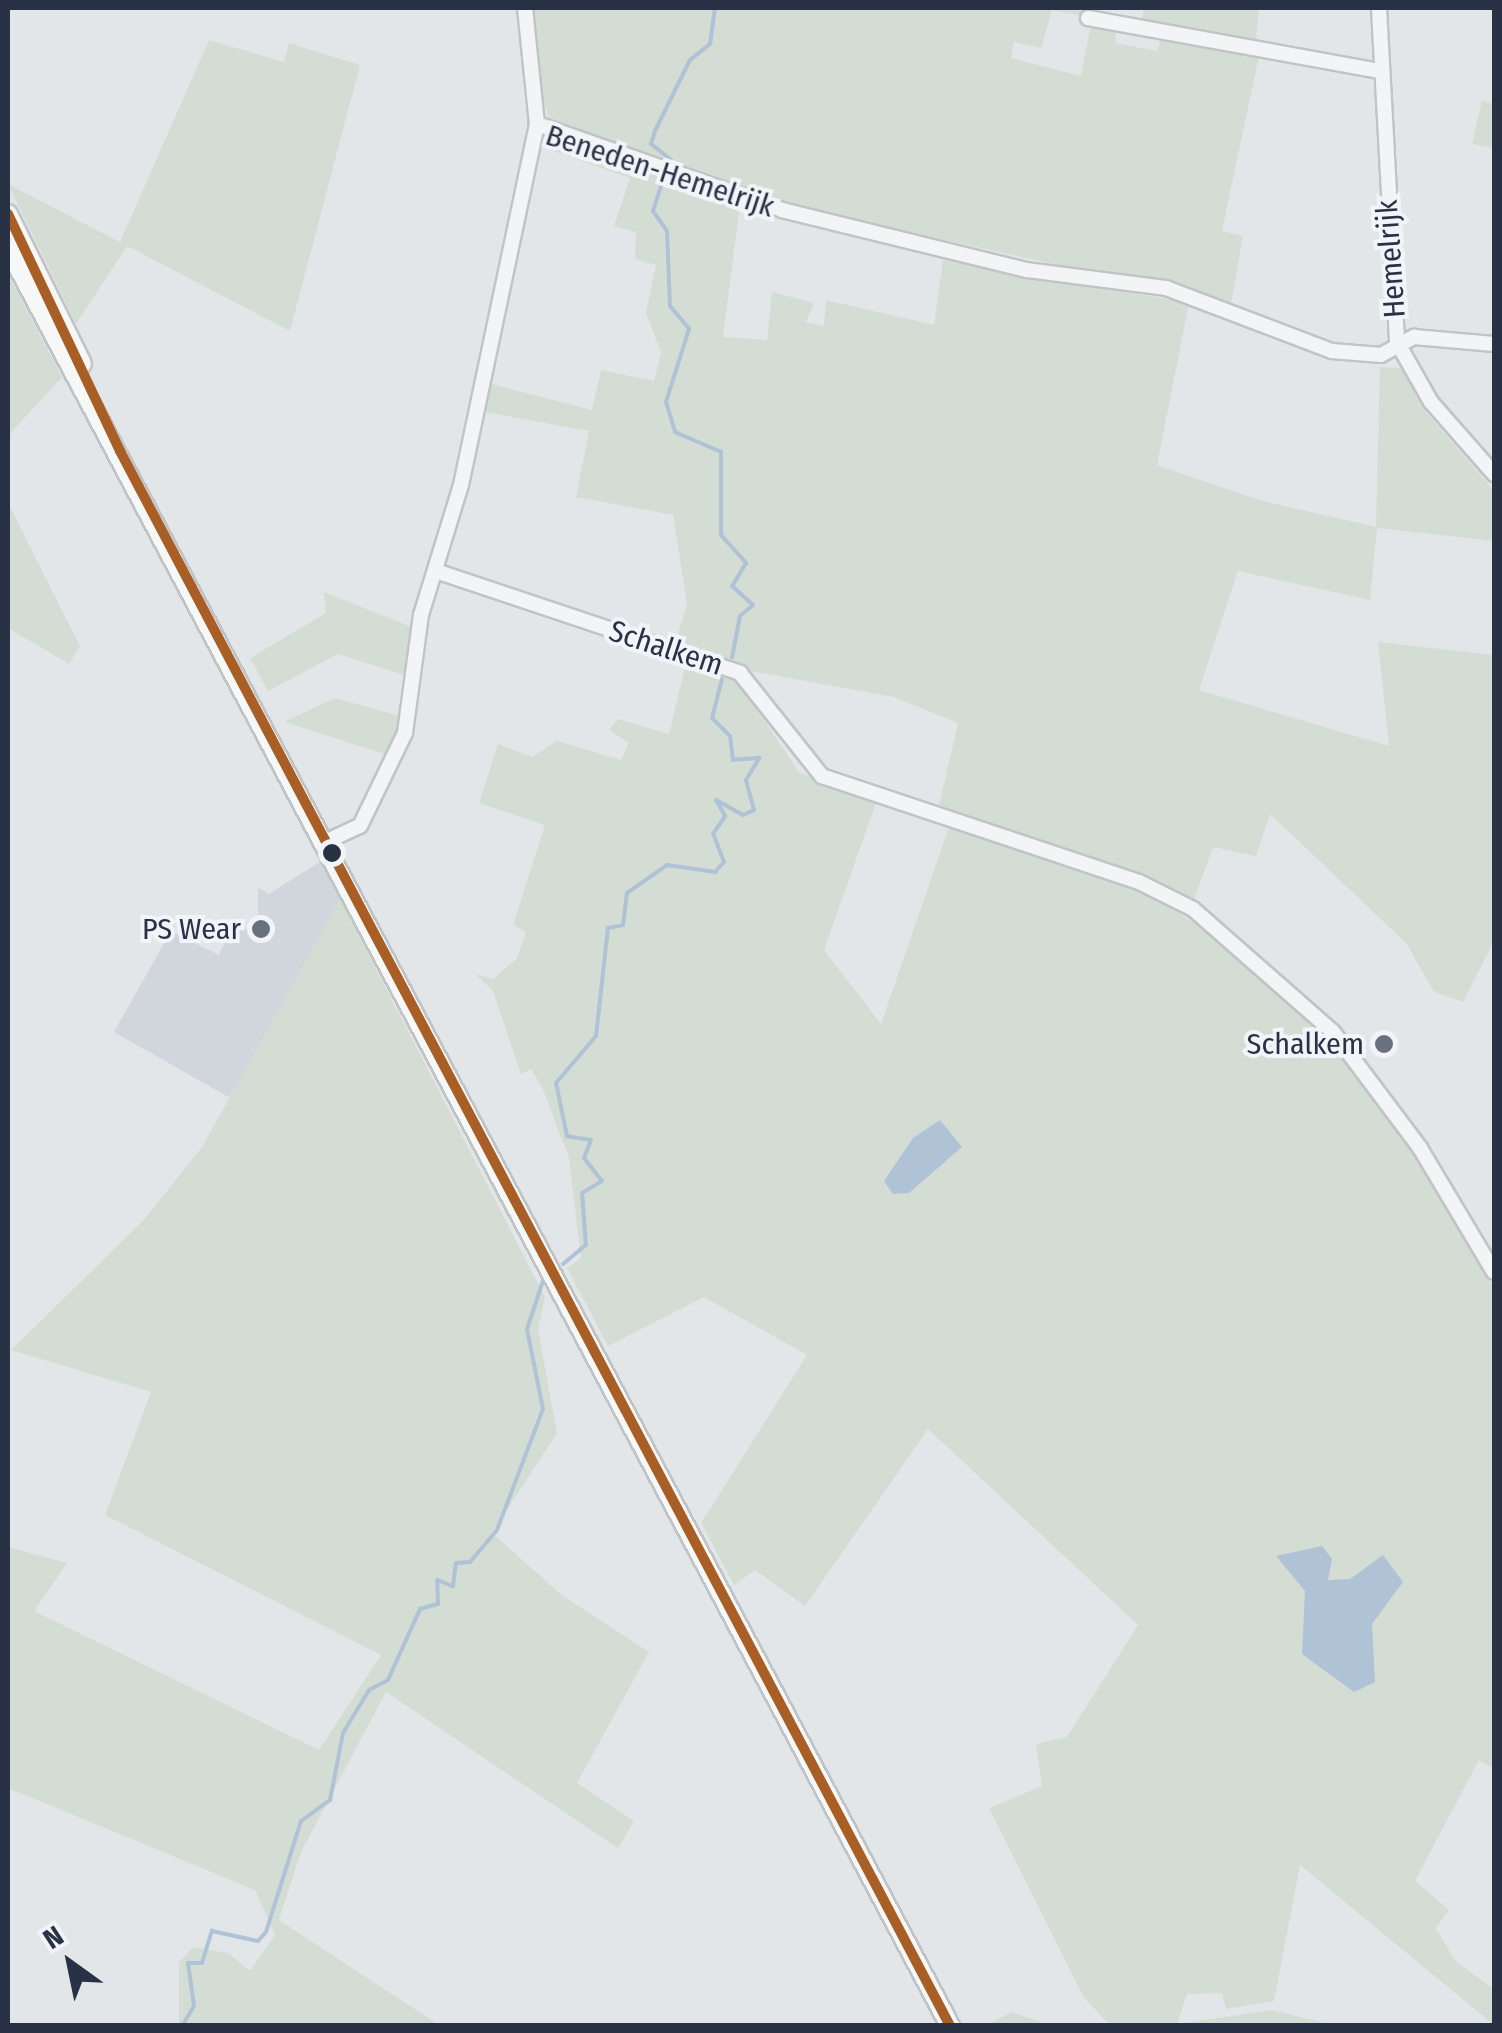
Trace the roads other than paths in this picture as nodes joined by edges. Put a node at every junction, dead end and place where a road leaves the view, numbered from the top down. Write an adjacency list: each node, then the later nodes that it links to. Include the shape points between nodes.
1 (526, 8): 5 (street)
2 (1379, 8): 4 (street, Hemelrijk)
3 (1088, 18): 4 (street)
4 (1380, 71): 8 (street, Hemelrijk)
5 (537, 124): 8 (street, Beneden-Hemelrijk, via 782,210 1027,270 1166,288 1332,351 1366,358); 12 (street, Beneden-Hemelrijk)
6 (8, 214): 10 (main road)
7 (8, 248): 10 (main road)
8 (1397, 342): 9 (street, Beneden-Hemelrijk); 11 (street, Hemelrijk, via 1431,402)
9 (1494, 344)
10 (120, 452): 13 (main road)
11 (1494, 474)
12 (436, 571): 13 (street, Beneden-Hemelrijk, via 405,733 360,826); 14 (street, Schalkem, via 740,673 822,776 1139,882 1193,909 1333,1032 1420,1148)
13 (325, 842): 15 (main road)
14 (1494, 1272)
15 (950, 2026)

